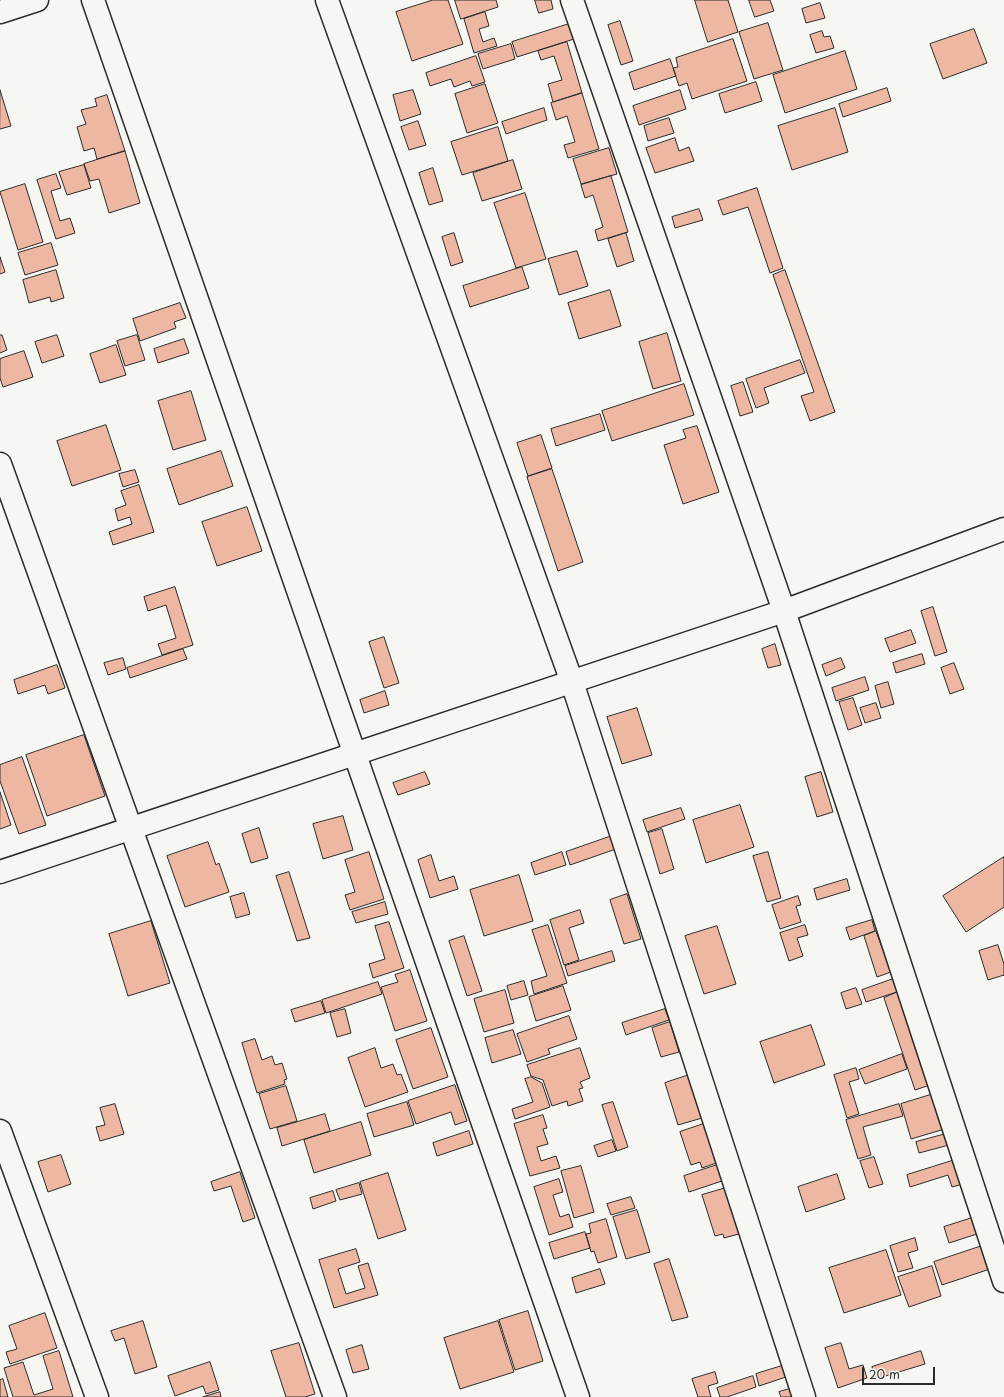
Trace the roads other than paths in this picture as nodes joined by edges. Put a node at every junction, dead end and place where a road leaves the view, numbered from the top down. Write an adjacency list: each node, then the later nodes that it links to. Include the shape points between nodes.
1 (37, 0): 5 (street)
2 (92, 0): 10 (street)
3 (327, 0): 9 (street)
4 (572, 0): 8 (street)
5 (0, 12)
6 (0, 464): 11 (street)
7 (1004, 529): 8 (street)
8 (784, 611): 9 (street); 14 (street)
9 (572, 682): 10 (street); 18 (street)
10 (353, 754): 11 (street); 17 (street)
11 (130, 829): 12 (street); 16 (street)
12 (0, 872)
13 (0, 1131): 15 (street)
14 (1004, 1281)
15 (97, 1397)
16 (336, 1397)
17 (578, 1397)
18 (804, 1397)

